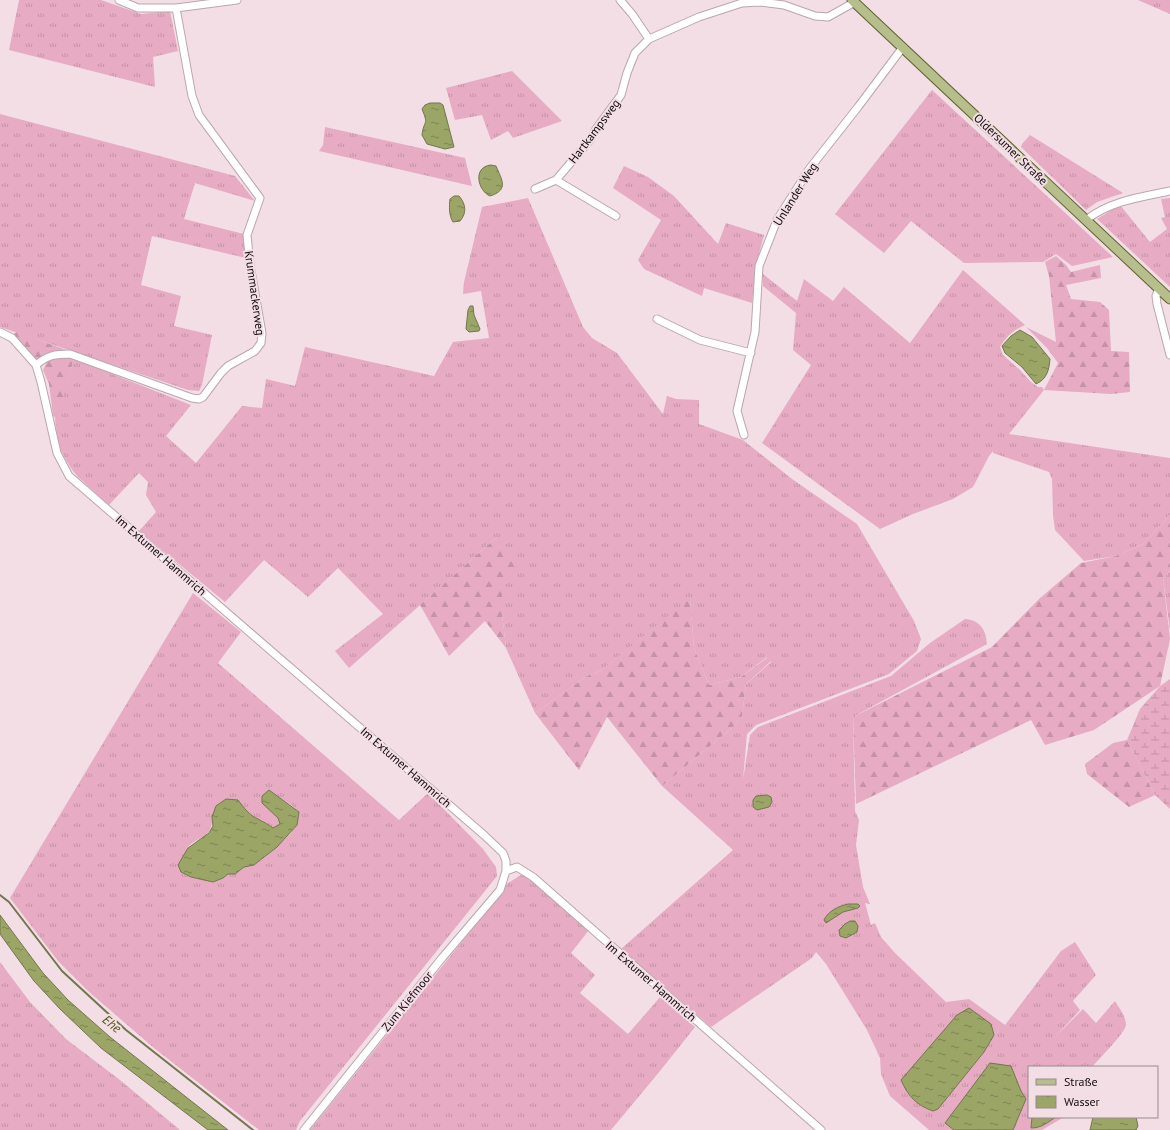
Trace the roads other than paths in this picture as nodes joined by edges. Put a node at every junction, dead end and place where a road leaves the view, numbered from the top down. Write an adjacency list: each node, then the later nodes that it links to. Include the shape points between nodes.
1 (119, 0): 5 (street, via 138,8)
2 (237, 0): 5 (street)
3 (620, 0): 6 (street)
4 (854, 1): 6 (street, via 828,17 815,16 784,5 742,3 699,17); 7 (main road, Oldersumer Straße)
5 (176, 8): 19 (street, Krummackerweg, via 192,96 199,115 260,198 247,235 262,334 261,343 255,351 228,366 203,397 198,399 70,354 55,354)
6 (649, 39): 8 (street, Hartkampsweg, via 635,54 621,95 590,140)
7 (903, 48): 12 (main road, Oldersumer Straße); 17 (street, Unlander Weg, via 810,168 777,220 759,266 755,332)
8 (556, 180): 9 (street, Hartkampsweg); 11 (street)
9 (535, 190)
10 (1170, 191): 12 (street, via 1125,200)
11 (616, 216)
12 (1086, 220): 13 (main road, Oldersumer Straße)
13 (1159, 288): 14 (main road, Oldersumer Straße); 18 (street, via 1157,304)
14 (1170, 299)
15 (657, 319): 17 (street, via 700,340)
16 (0, 332): 19 (street, via 12,338)
17 (751, 353): 20 (street, Unlander Weg, via 737,411)
18 (1170, 354)
19 (36, 365): 21 (street, Im Extumer Hammrich, via 57,453 69,476 484,835 503,853)
20 (744, 436)
21 (506, 870): 22 (street, Zum Kiefmoor, via 500,890); 23 (street, Im Extumer Hammrich, via 517,867 533,876)
22 (304, 1130)
23 (820, 1130)

